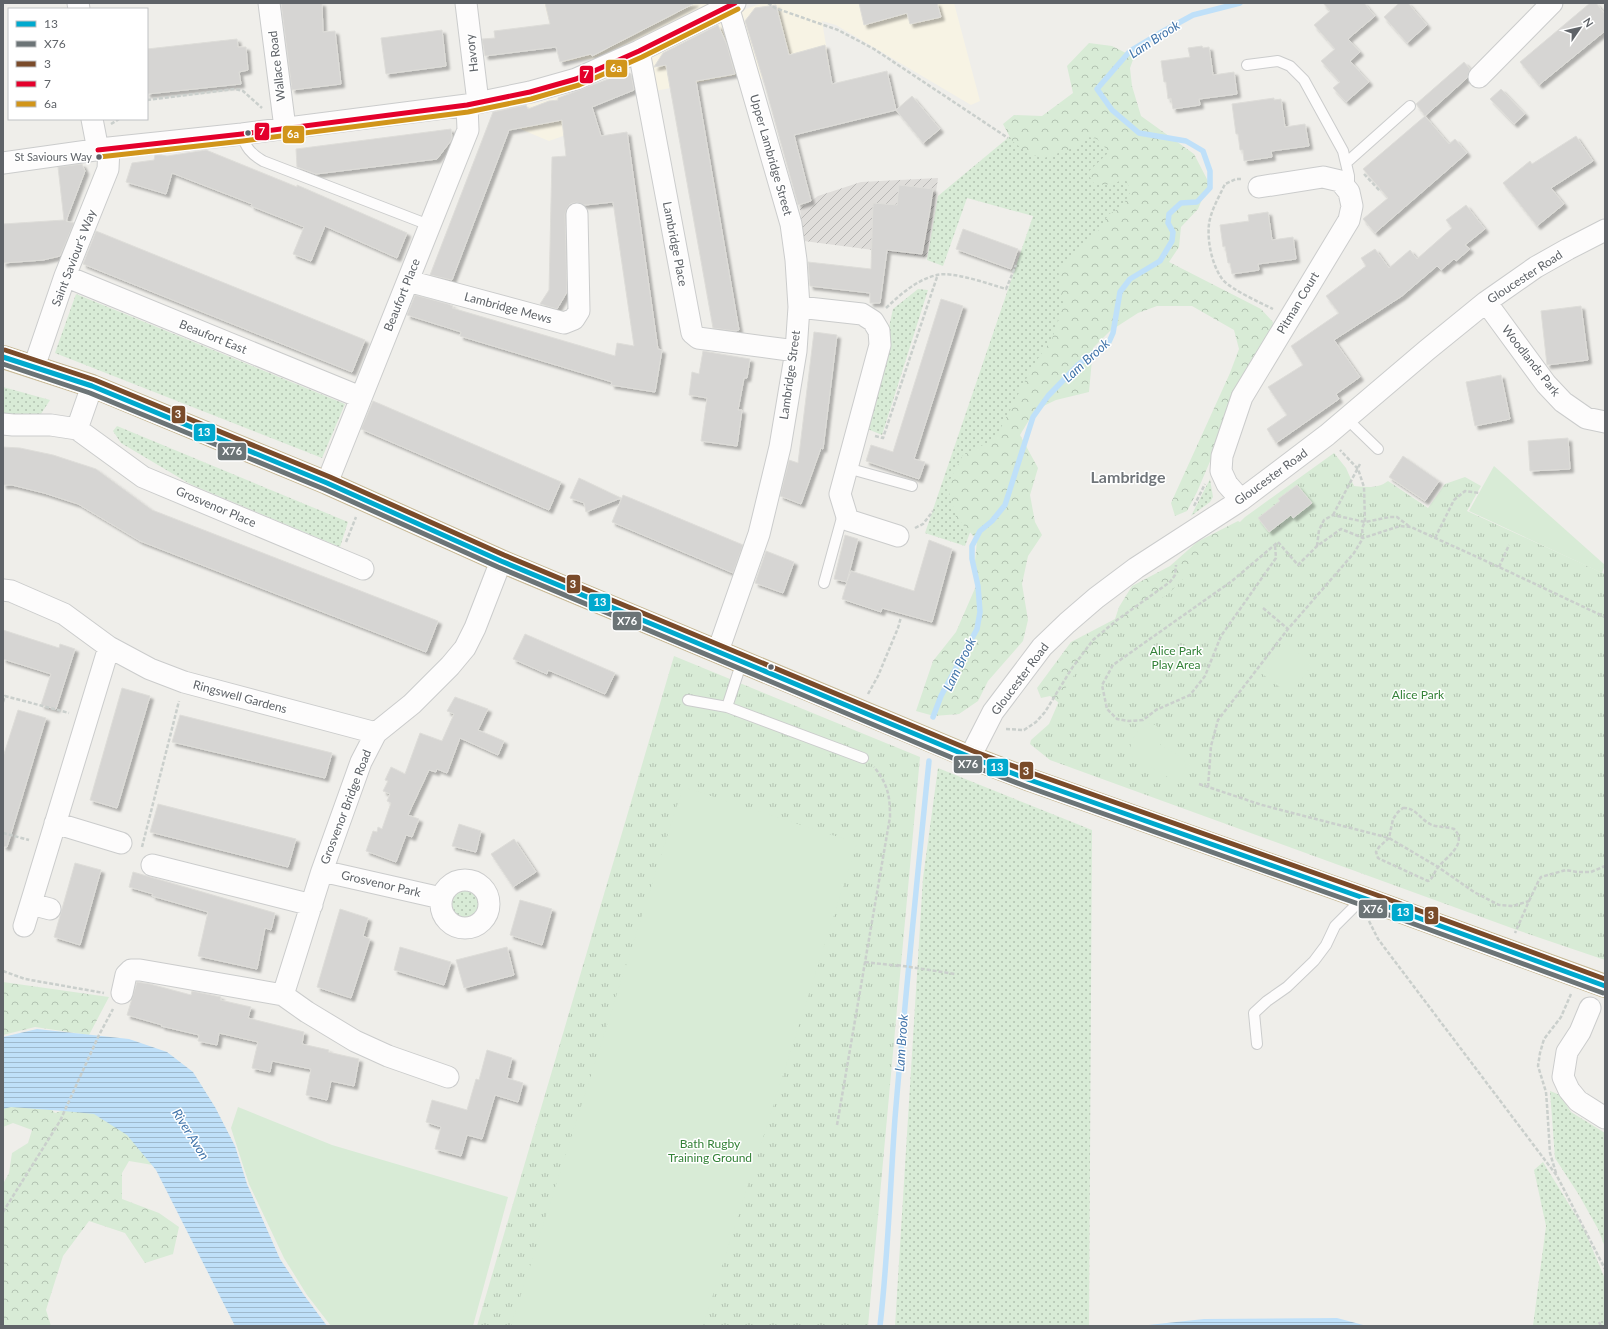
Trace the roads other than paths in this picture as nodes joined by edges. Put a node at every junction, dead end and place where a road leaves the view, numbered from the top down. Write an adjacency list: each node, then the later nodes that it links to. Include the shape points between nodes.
1 (269, 3): 11 (street, Wallace Road)
2 (466, 3): 8 (street, Havory)
3 (1552, 3): 7 (street)
4 (732, 5): 5 (street); 24 (street, Upper Lambridge Street, via 791,224)
5 (639, 51): 8 (street, via 576,79); 25 (street, Lambridge Place, via 692,333 698,338)
6 (1247, 65): 15 (lane, via 1278,60 1290,66 1304,80 1343,151)
7 (1479, 77)
8 (472, 104): 11 (street); 19 (street, Beaufort Place, via 468,115 468,130)
9 (1410, 106): 15 (lane)
10 (92, 120): 13 (street, Saint Saviour's Way)
11 (285, 128): 12 (street)
12 (242, 134): 13 (street); 19 (lane, via 251,154 262,161)
13 (104, 149): 14 (street); 21 (street, Saint Saviour's Way, via 108,169)
14 (3, 163)
15 (1346, 163): 17 (lane)
16 (1251, 183): 17 (street, via 1323,177 1340,181)
17 (1349, 192): 38 (street, Pitman Court, via 1352,206 1349,220 1242,397 1222,456 1221,471 1227,484)
18 (577, 214): 22 (street, Lambridge Mews, via 579,310 574,319 564,323)
19 (429, 225): 22 (street, Beaufort Place)
20 (1605, 230): 23 (street, Gloucester Road, via 1536,267)
21 (65, 276): 27 (street, Saint Saviour's Way); 29 (street, Beaufort East)
22 (408, 281): 29 (street, Beaufort Place)
23 (1486, 302): 30 (street, Gloucester Road); 31 (street, Woodlands Park, via 1546,384 1564,402 1586,418)
24 (799, 307): 25 (street, Lambridge Street); 35 (street, via 862,314 873,321 879,331 880,345)
25 (796, 351): 46 (street, Lambridge Street, via 780,447 759,534)
26 (3, 356): 27 (highway)
27 (34, 367): 28 (highway)
28 (92, 386): 33 (street); 36 (highway)
29 (360, 397): 36 (street, Beaufort Place)
30 (1347, 419): 34 (lane); 38 (street, Gloucester Road)
31 (1605, 422)
32 (3, 424): 33 (street, Grosvenor Place, via 51,425)
33 (77, 429): 42 (street, Grosvenor Place, via 143,477)
34 (1378, 449)
35 (847, 468): 37 (lane); 39 (street, via 840,494)
36 (327, 483): 41 (highway)
37 (912, 486)
38 (1241, 500): 51 (street, Gloucester Road, via 1096,598 1067,622 1042,648 993,712)
39 (845, 508): 40 (street, via 848,520); 43 (lane)
40 (898, 536)
41 (500, 561): 46 (highway); 50 (street, Grosvenor Bridge Road, via 465,648 412,704)
42 (363, 569)
43 (824, 583)
44 (3, 590): 45 (street, Ringswell Gardens, via 64,614)
45 (109, 647): 50 (street, Ringswell Gardens, via 150,669 184,682); 53 (street)
46 (718, 651): 47 (highway)
47 (742, 661): 49 (lane); 51 (highway)
48 (688, 700): 49 (lane)
49 (727, 707): 52 (lane)
50 (376, 733): 56 (street, Grosvenor Bridge Road, via 361,762)
51 (970, 757): 58 (highway)
52 (863, 758)
53 (56, 823): 54 (street); 60 (street, via 49,846 41,907)
54 (121, 843)
55 (146, 858): 59 (street)
56 (322, 871): 57 (street, Grosvenor Park); 59 (street, Grosvenor Bridge Road)
57 (441, 898)
58 (1368, 899): 61 (highway); 66 (lane, via 1335,926 1326,945 1314,961 1254,1013)
59 (312, 906): 64 (street, Grosvenor Bridge Road)
60 (24, 926)
61 (1583, 978): 62 (highway); 65 (street)
62 (1605, 986)
63 (121, 994): 64 (street, via 126,975 131,970 140,970)
64 (283, 995): 67 (street, via 355,1041 388,1056)
65 (1598, 1002): 68 (street, via 1567,1052 1563,1077 1578,1101)
66 (1258, 1044)
67 (448, 1077)
68 (1605, 1118)

